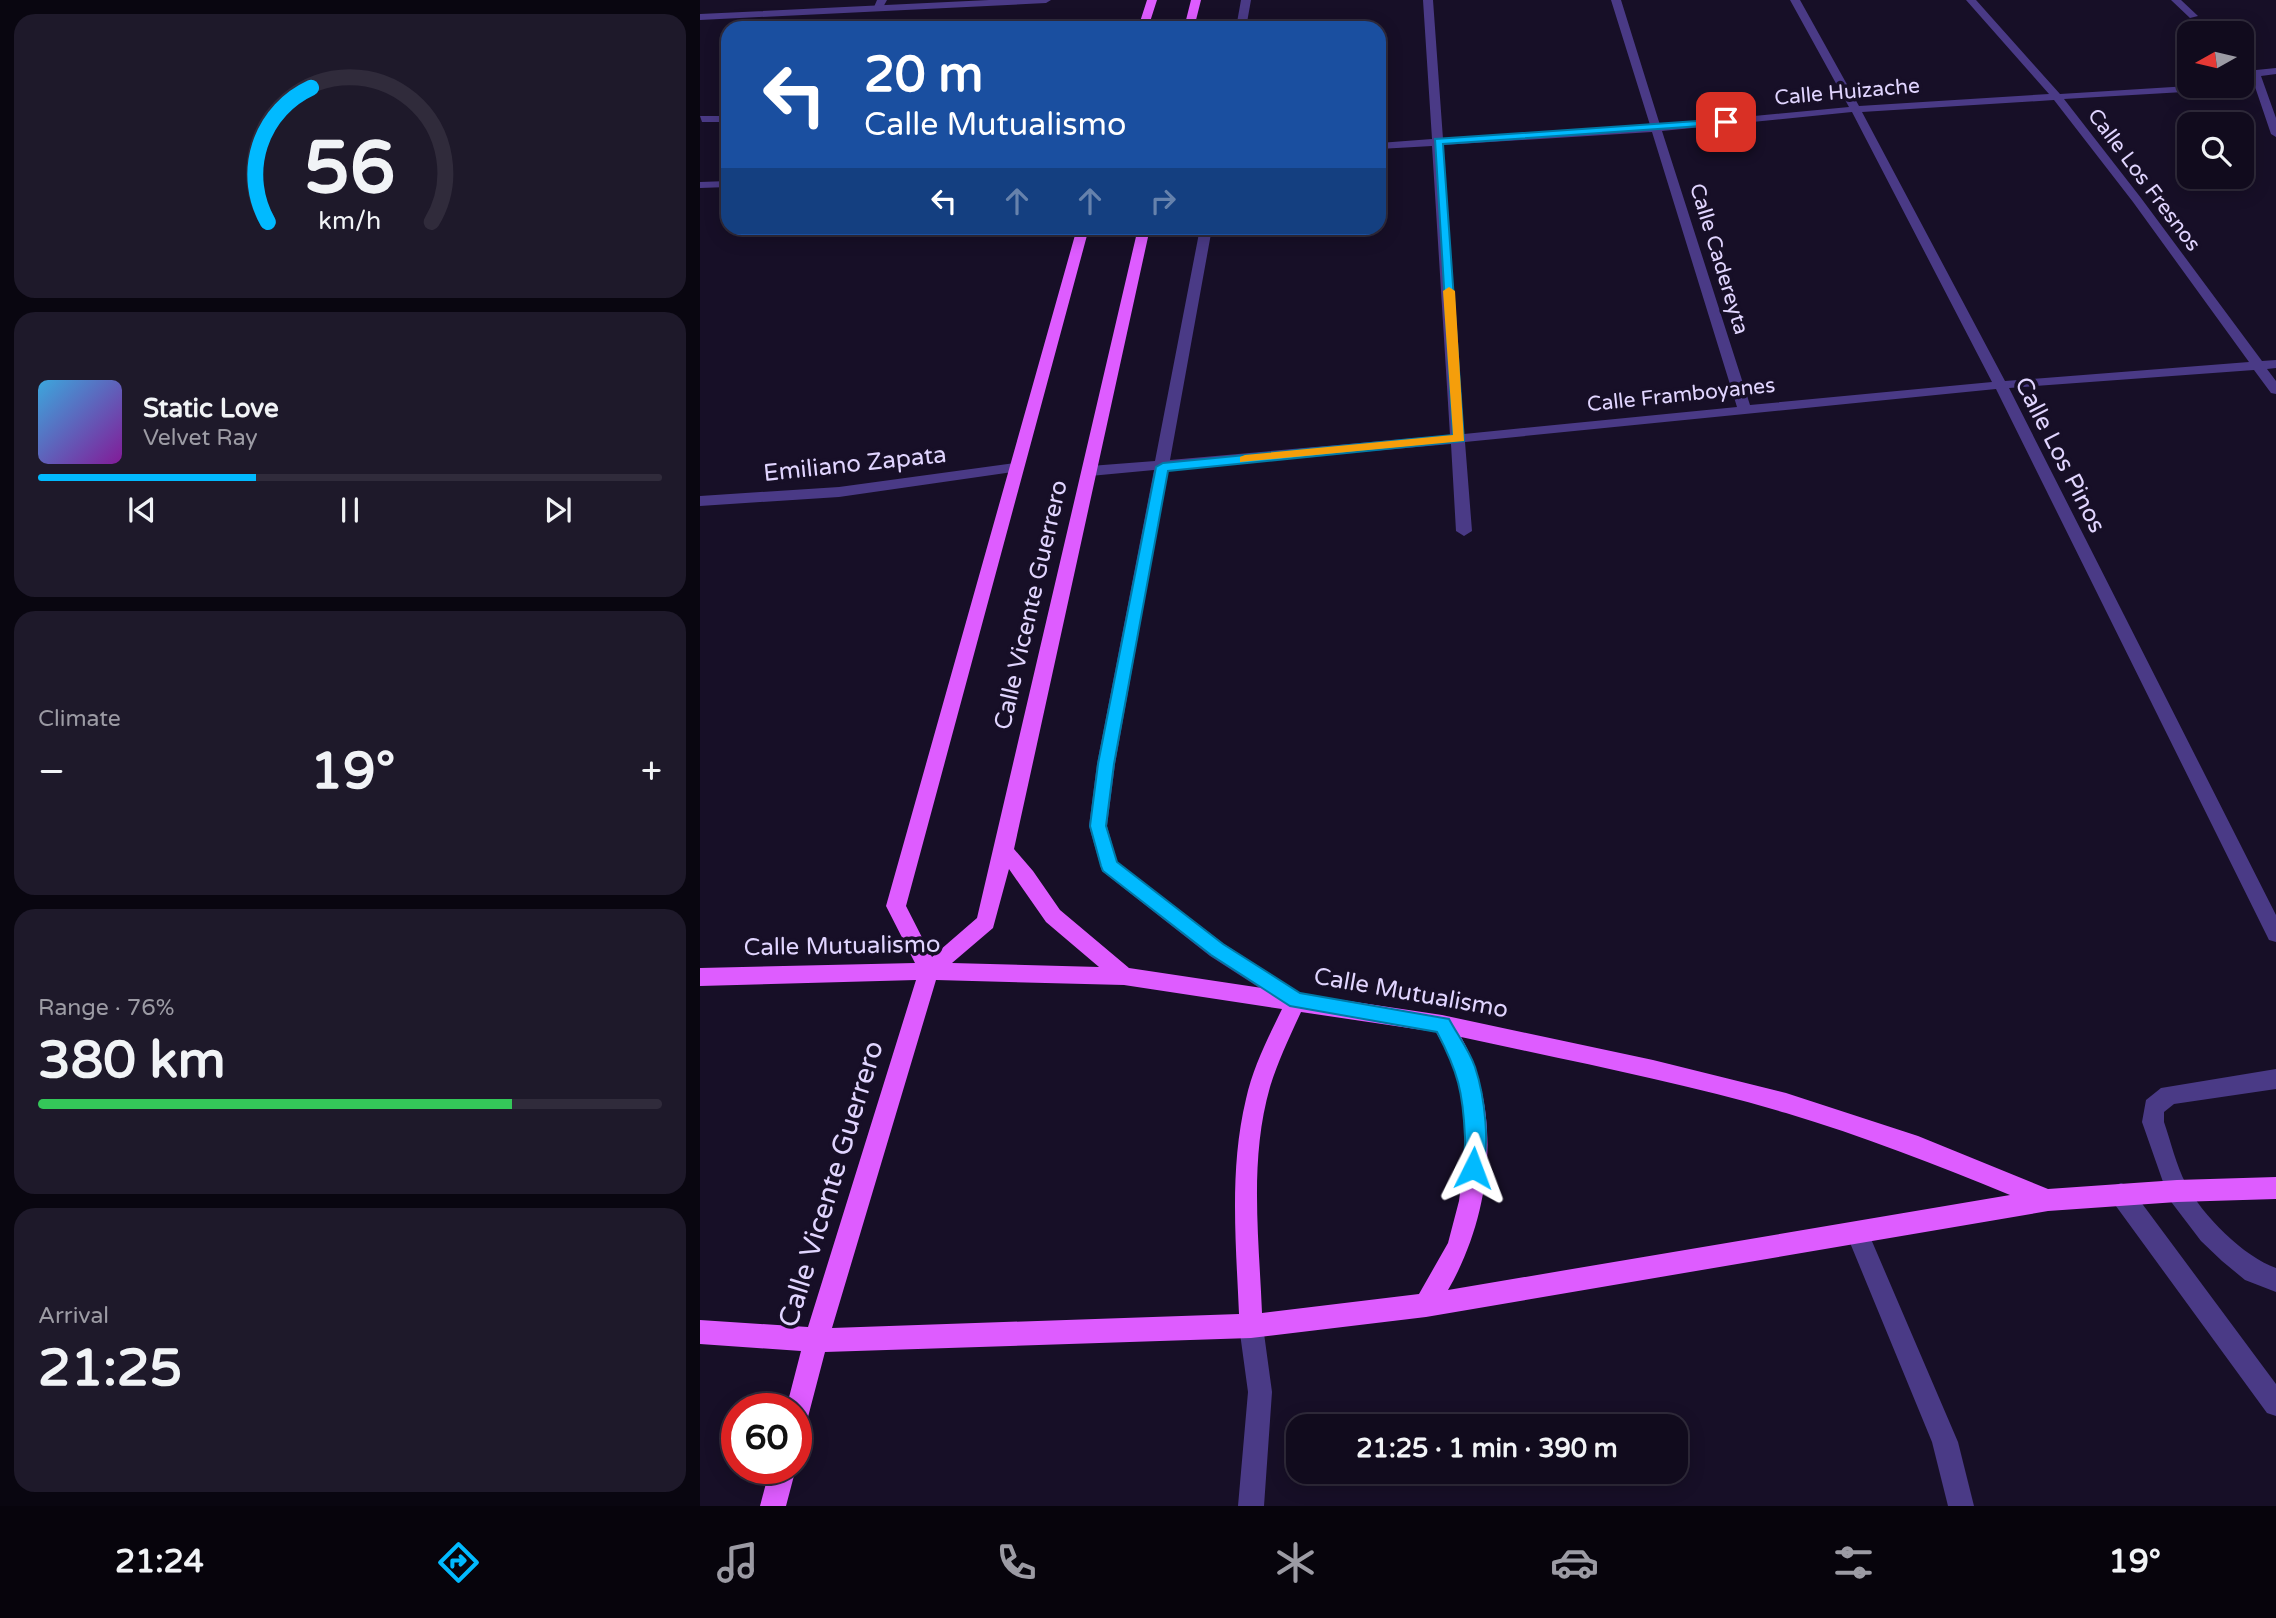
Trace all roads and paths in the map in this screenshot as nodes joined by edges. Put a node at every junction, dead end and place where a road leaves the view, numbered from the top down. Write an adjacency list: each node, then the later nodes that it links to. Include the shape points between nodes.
1 (1046, 0): 10 (street)
2 (1152, 0): 13 (main road)
3 (1196, 0): 14 (main road)
4 (1246, 0): 15 (street)
5 (1428, 0): 25 (street)
6 (1616, 0): 23 (street, Calle Cadereyta)
7 (1795, 0): 20 (street, Calle Los Pinos)
8 (1971, 0): 19 (street, Calle Los Fresnos)
9 (2176, 0): 11 (street)
10 (881, 4): 12 (street)
11 (2193, 16)
12 (700, 17)
13 (1145, 21)
14 (1191, 21)
15 (1242, 21)
16 (2276, 71): 17 (street, via 2260,72)
17 (2257, 85): 24 (street)
18 (2177, 90): 19 (street, Calle Huizache)
19 (2057, 97): 20 (street, Calle Huizache); 33 (street, Calle Los Fresnos)
20 (1856, 109): 23 (street, Calle Huizache); 34 (street, Calle Los Pinos)
21 (702, 119): 22 (street)
22 (721, 119)
23 (1658, 128): 25 (street, Calle Huizache); 36 (street, Calle Cadereyta)
24 (2276, 134)
25 (1438, 142): 26 (street, Calle Huizache); 37 (street)
26 (1386, 146)
27 (721, 184): 28 (street)
28 (700, 185)
29 (1081, 235): 39 (main road, Calle Vicente Guerrero)
30 (1142, 235): 40 (main road, Calle Vicente Guerrero)
31 (1205, 235): 38 (street)
32 (2276, 364): 33 (street, Calle Framboyanes)
33 (2256, 366): 34 (street, Calle Framboyanes); 35 (street, Calle Los Fresnos)
34 (1999, 385): 36 (street, Calle Framboyanes); 44 (street, Calle Los Pinos)
35 (2276, 390)
36 (1745, 410): 37 (street, Calle Framboyanes)
37 (1460, 439): 38 (street, Calle Framboyanes); 42 (street)
38 (1163, 467): 40 (street, Calle Framboyanes); 48 (street, via 1098,826 1109,866 1217,950)
39 (1015, 468): 41 (street, Emiliano Zapata, via 839,492); 45 (main road, Calle Vicente Guerrero, via 896,906)
40 (1090, 471): 43 (main road, Calle Vicente Guerrero)
41 (700, 501)
42 (1464, 531)
43 (1004, 851): 45 (main road, Calle Vicente Guerrero, via 985,922); 46 (main road, via 1054,916)
44 (2276, 934)
45 (929, 971): 46 (main road, Calle Mutualismo); 47 (main road, Calle Mutualismo); 60 (main road, Calle Vicente Guerrero)
46 (1124, 976): 48 (main road, Calle Mutualismo)
47 (700, 977)
48 (1296, 1000): 49 (main road, Calle Mutualismo); 58 (main road, via 1256,1101 1248,1157)
49 (1442, 1024): 54 (main road, Calle Mutualismo, via 1786,1104 1918,1146); 57 (main road, via 1465,1067 1476,1142 1471,1195 1458,1245)
50 (2276, 1079): 52 (street, via 2169,1095 2154,1107 2160,1150)
51 (2276, 1188): 52 (main road, Calle Mutualismo)
52 (2177, 1191): 53 (main road, Calle Mutualismo); 56 (street, via 2230,1253 2253,1272)
53 (2121, 1194): 54 (main road, Calle Mutualismo); 62 (street)
54 (2048, 1200): 55 (main road, Calle Mutualismo)
55 (1857, 1233): 57 (main road, Calle Mutualismo); 66 (street, via 1945,1442)
56 (2276, 1280)
57 (1426, 1305): 58 (main road, Calle Mutualismo)
58 (1251, 1326): 60 (main road, Calle Mutualismo); 65 (street, via 1260,1392)
59 (700, 1332): 60 (main road, Calle Mutualismo)
60 (816, 1340): 61 (main road, Calle Vicente Guerrero)
61 (802, 1393)
62 (2276, 1404)
63 (779, 1484): 64 (main road)
64 (773, 1506)
65 (1251, 1506)
66 (1961, 1506)

